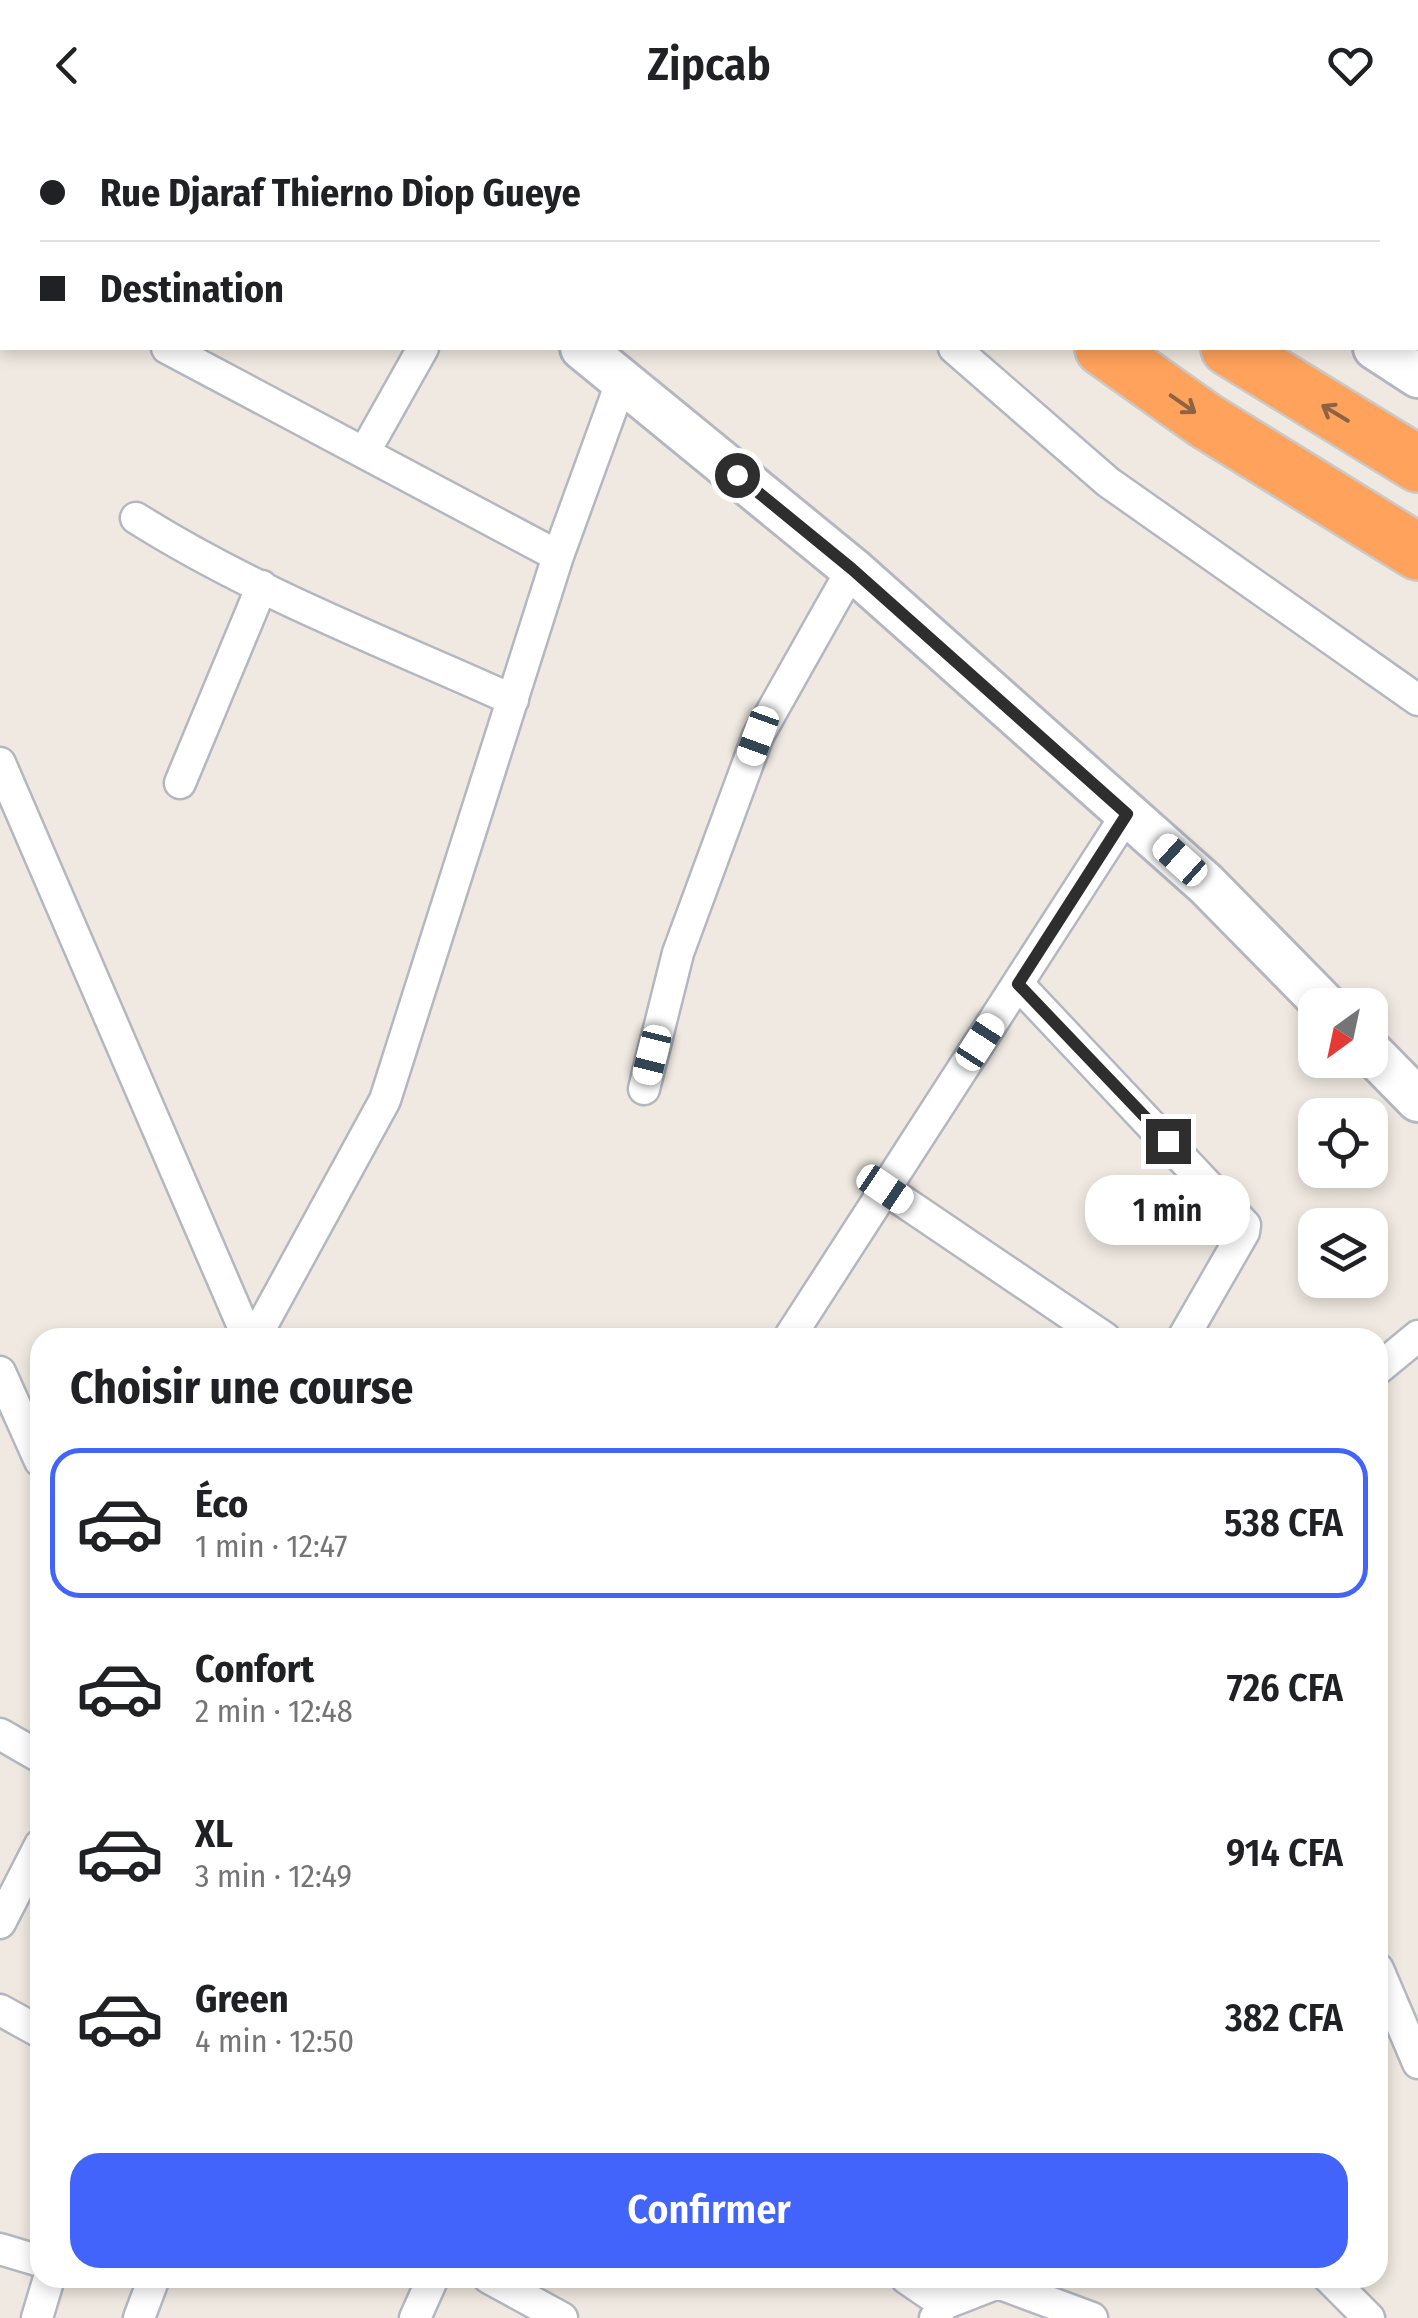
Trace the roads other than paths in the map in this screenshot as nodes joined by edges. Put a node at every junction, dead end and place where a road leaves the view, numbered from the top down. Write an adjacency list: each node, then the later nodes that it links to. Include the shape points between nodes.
1 (171, 350): 10 (street)
2 (422, 350): 10 (street)
3 (584, 350): 9 (street)
4 (956, 350): 20 (street, via 1108,482)
5 (1106, 350): 12 (highway, one-way to 12)
6 (1232, 350): 11 (highway, one-way to 6)
7 (1382, 350): 8 (street)
8 (1418, 376)
9 (622, 380): 15 (street); 16 (street)
10 (364, 453): 15 (street)
11 (1418, 464)
12 (1354, 514): 14 (highway); 18 (highway)
13 (136, 518): 17 (street)
14 (1418, 552)
15 (558, 556): 19 (street)
16 (852, 569): 23 (street); 27 (street, via 758,736 678,953)
17 (262, 586): 19 (street); 22 (street)
18 (1418, 594)
19 (513, 700): 31 (street, via 384,1100)
20 (1418, 700)
21 (0, 763): 30 (street)
22 (180, 782)
23 (1127, 814): 24 (street); 25 (street)
24 (1018, 984): 29 (street); 34 (street, via 1245,1225)
25 (1308, 988)
26 (1388, 1069): 28 (street)
27 (644, 1089)
28 (1418, 1100)
29 (885, 1189): 32 (street); 33 (street)
30 (247, 1328)
31 (257, 1328)
32 (795, 1328)
33 (1090, 1328)
34 (1190, 1328)
35 (1418, 1336): 36 (street)
36 (1388, 1361)
37 (0, 1372): 38 (street)
38 (30, 1439)
39 (0, 1734): 40 (street)
40 (30, 1751)
41 (30, 1855): 42 (street)
42 (11, 1873): 43 (street)
43 (0, 1923)
44 (1388, 1992): 47 (street)
45 (0, 2010): 46 (street)
46 (30, 2026)
47 (1418, 2063)
48 (0, 2248): 49 (street)
49 (30, 2258)
50 (46, 2288): 59 (street)
51 (150, 2288): 60 (street)
52 (428, 2288): 61 (street)
53 (508, 2288): 62 (street)
54 (916, 2288): 58 (street)
55 (988, 2288): 58 (street)
56 (1011, 2288): 63 (street)
57 (1339, 2288): 64 (street)
58 (940, 2311)
59 (37, 2318)
60 (140, 2318)
61 (415, 2318)
62 (562, 2318)
63 (1092, 2318)
64 (1369, 2318)

